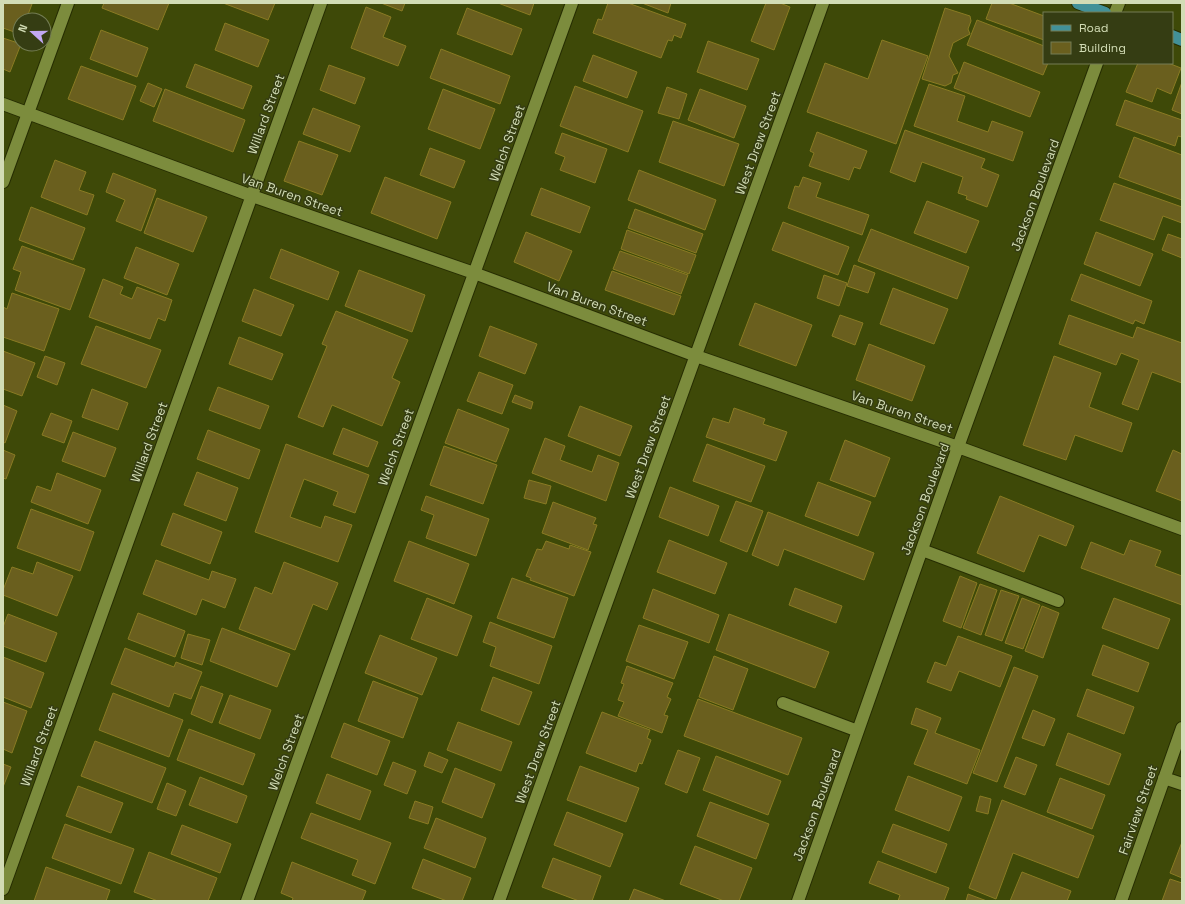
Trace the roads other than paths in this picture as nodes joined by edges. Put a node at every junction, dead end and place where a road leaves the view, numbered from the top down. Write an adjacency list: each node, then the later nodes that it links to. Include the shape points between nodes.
1 (68, 3): 9 (street)
2 (321, 3): 11 (street, Willard Street)
3 (572, 3): 12 (street, Welch Street)
4 (823, 3): 13 (street, West Drew Street)
5 (1078, 3): 6 (main road)
6 (1102, 12)
7 (1097, 64): 14 (street, Jackson Boulevard)
8 (3, 104): 9 (street, Van Buren Street)
9 (28, 113): 10 (street); 11 (street, Van Buren Street)
10 (3, 182)
11 (252, 196): 12 (street, Van Buren Street); 23 (street, Willard Street)
12 (474, 273): 13 (street, Van Buren Street); 24 (street, Welch Street)
13 (696, 356): 14 (street, Van Buren Street); 25 (street, West Drew Street)
14 (958, 447): 15 (street, Van Buren Street); 16 (street, Jackson Boulevard)
15 (1182, 529)
16 (922, 550): 17 (street); 20 (street, Jackson Boulevard)
17 (1058, 600)
18 (782, 703): 20 (street)
19 (1182, 728): 21 (street, Fairview Street)
20 (858, 731): 26 (street, Jackson Boulevard)
21 (1164, 778): 22 (street); 27 (street, Fairview Street)
22 (1182, 784)
23 (3, 890)
24 (248, 901)
25 (498, 901)
26 (798, 901)
27 (1121, 901)

